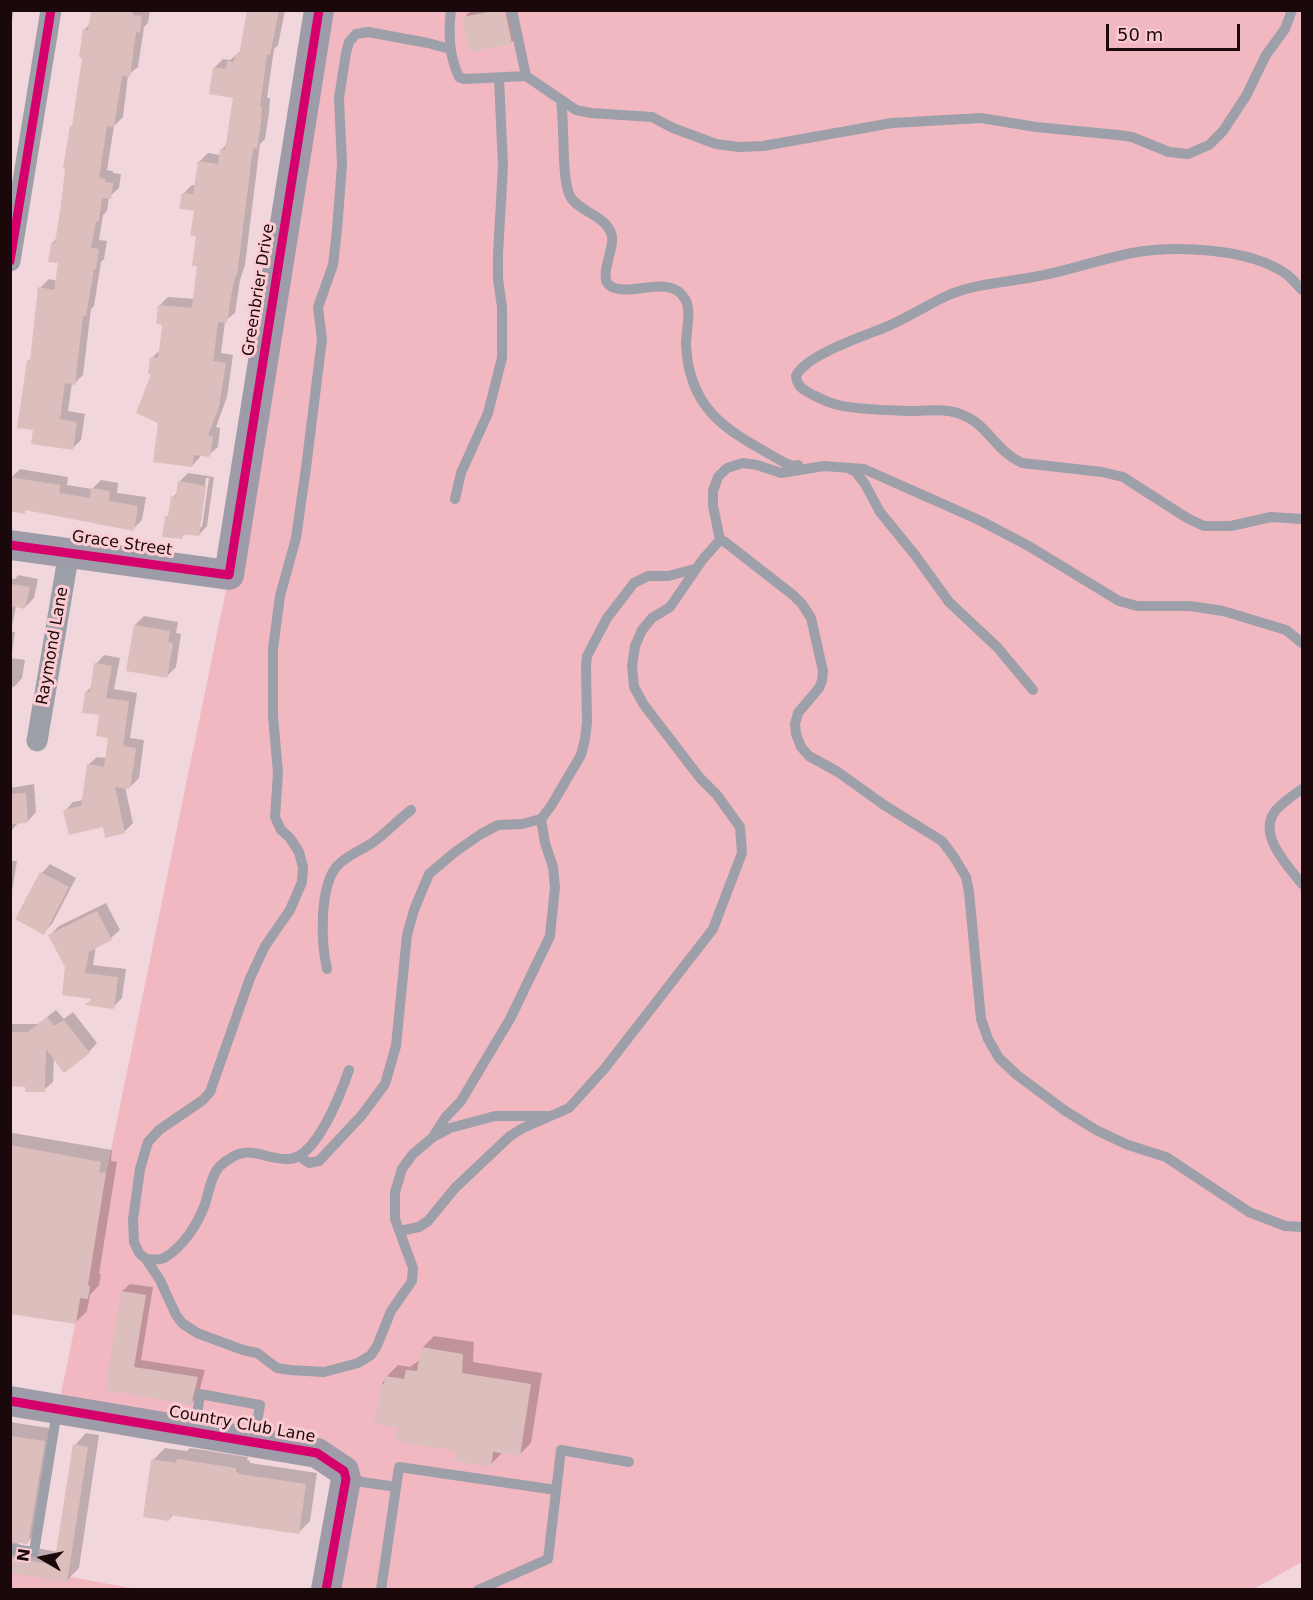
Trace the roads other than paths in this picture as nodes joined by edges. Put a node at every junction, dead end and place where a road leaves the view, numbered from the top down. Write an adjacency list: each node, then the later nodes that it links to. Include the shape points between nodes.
1 (51, 10): 10 (street)
2 (319, 10): 20 (street, Greenbrier Drive)
3 (452, 10): 6 (lane)
4 (512, 10): 7 (lane)
5 (1292, 10): 9 (lane, via 1285,29 1224,131 1209,145 1188,154 1169,152 1132,137 981,118 892,123 807,140 739,147 707,141 652,117 591,113)
6 (450, 49): 8 (lane, via 459,77); 36 (lane, via 368,32 356,34 346,53 339,98 342,165 333,265 318,307 322,339 306,468 273,650 273,717 279,773 274,817 299,852 302,882 250,978 210,1092 148,1142 133,1228 134,1242)
7 (526, 76): 8 (lane); 9 (lane)
8 (499, 78): 14 (lane, via 503,166 498,254 501,358 488,412 461,473)
9 (561, 101): 12 (lane, via 571,197 610,230 613,244 604,278 607,284 623,289 668,287 678,292 688,308 687,361 701,401 716,419 784,463)
10 (10, 261)
11 (1302, 290): 15 (lane, via 1285,273 1238,255 1181,249 1131,253 952,294 807,363 796,376 804,390 839,405 956,413 984,428 1003,452 1015,460 1123,477 1204,526 1231,526 1271,517)
12 (824, 466): 13 (lane); 16 (lane, via 781,473 743,463 727,468 718,477 713,491)
13 (845, 466): 21 (lane, via 888,478 980,520 1119,601 1137,606 1190,606 1223,611 1286,630); 22 (lane, via 866,484 880,512 949,602 997,647)
14 (455, 499)
15 (1302, 519)
16 (720, 540): 19 (lane); 33 (lane, via 793,595 811,618 823,671 819,688 798,713 795,723 801,747 809,756 942,841 966,877 981,1019 987,1040 999,1058 1064,1110 1096,1130 1166,1157 1249,1212 1285,1226)
17 (10, 544): 18 (street, Grace Street)
18 (69, 552): 20 (street, Grace Street); 23 (street, Raymond Lane)
19 (695, 569): 26 (lane, via 648,576 634,583 607,618 586,666 587,723 580,755); 30 (lane, via 670,607 642,630 632,666 634,687 700,778 734,817 740,827 742,853 707,939 599,1075 569,1108)
20 (230, 575)
21 (1302, 644)
22 (1033, 690)
23 (37, 741)
24 (1302, 789): 27 (lane, via 1276,810 1269,831)
25 (411, 810): 28 (lane, via 332,873 322,921)
26 (541, 819): 31 (lane, via 554,867 550,936 488,1059); 32 (lane, via 498,825 429,874 407,935 396,1046 385,1084 319,1161 309,1163)
27 (1302, 884)
28 (327, 969)
29 (349, 1070): 32 (lane, via 332,1113)
30 (552, 1116): 31 (lane, via 495,1116 450,1128); 34 (lane, via 510,1136 455,1188 428,1221)
31 (433, 1137): 34 (lane, via 412,1155 396,1185 395,1219)
32 (299, 1156): 35 (lane, via 283,1159 245,1153 222,1164 200,1216)
33 (1302, 1227)
34 (400, 1232): 37 (lane, via 413,1268 412,1281 391,1311 377,1346 370,1355 346,1367 310,1372 277,1368 257,1353 189,1328 176,1314)
35 (170, 1253): 36 (lane, via 158,1260); 37 (lane, via 163,1273)
36 (146, 1259): 37 (lane)
37 (165, 1291)
38 (10, 1401): 39 (street, Country Club Lane)
39 (57, 1408): 41 (street, Country Club Lane, via 317,1453 344,1471); 44 (lane, via 34,1552)
40 (629, 1462): 43 (lane, via 561,1450)
41 (346, 1479): 42 (lane); 45 (street)
42 (396, 1487): 43 (lane, via 399,1467); 46 (lane)
43 (556, 1490): 47 (lane, via 548,1559)
44 (10, 1549)
45 (326, 1590)
46 (381, 1590)
47 (478, 1590)

